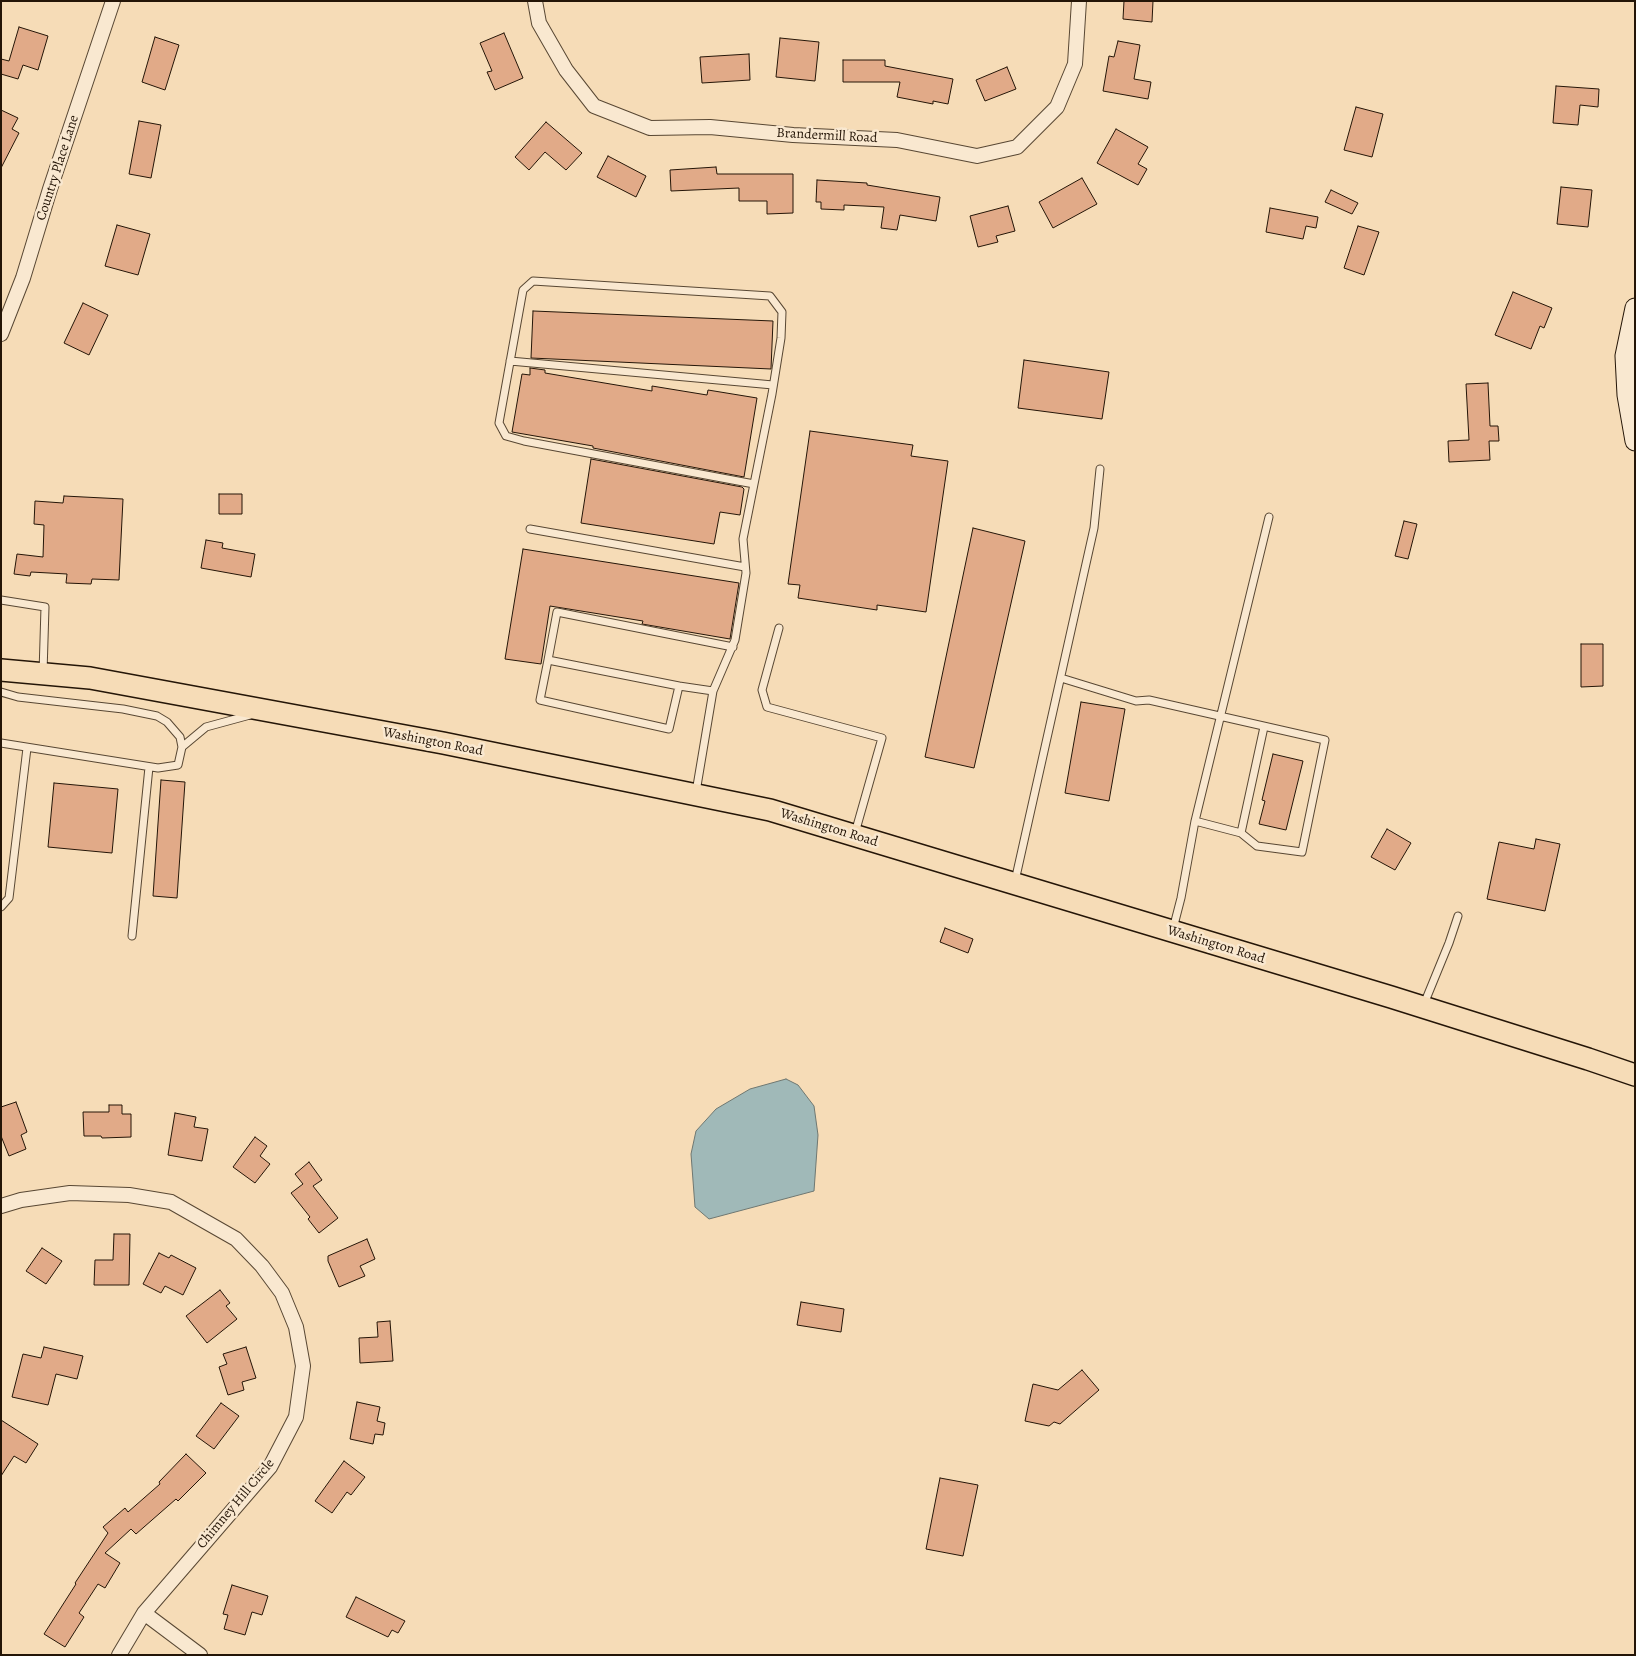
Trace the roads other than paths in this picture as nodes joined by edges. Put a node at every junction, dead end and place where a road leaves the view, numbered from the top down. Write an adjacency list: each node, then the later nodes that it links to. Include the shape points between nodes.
1 (113, 1): 5 (street, Country Place Lane, via 23,278)
2 (535, 1): 3 (street, Brandermill Road, via 540,23 566,70 594,106 650,128 710,127 897,140 977,156 1017,147 1057,107 1075,64)
3 (1079, 1)
4 (1635, 308): 8 (street, via 1625,356 1627,396)
5 (1, 334)
6 (510, 361): 7 (lane); 7 (lane, via 523,290 533,280 770,296 782,312); 10 (lane, via 499,423 506,436)
7 (773, 385): 10 (lane)
8 (1635, 440)
9 (1100, 469): 20 (lane, via 1094,528)
10 (754, 484): 13 (lane, via 743,539)
11 (1269, 517): 25 (lane)
12 (530, 529): 13 (lane)
13 (746, 567): 16 (lane)
14 (1, 600): 19 (lane, via 45,608)
15 (779, 628): 34 (lane, via 762,690 767,707 882,738)
16 (732, 647): 17 (lane, via 557,612); 22 (lane)
17 (548, 660): 21 (lane); 21 (lane, via 540,700 669,729)
18 (1, 670): 19 (main road, Washington Road)
19 (43, 674): 24 (main road, Washington Road, via 90,678)
20 (1061, 678): 25 (lane, via 1136,701 1149,700); 35 (lane)
21 (679, 686): 22 (lane)
22 (713, 691): 31 (lane)
23 (1, 692): 28 (lane, via 157,716 174,729)
24 (265, 710): 28 (lane, via 206,727); 31 (main road, Washington Road)
25 (1220, 717): 26 (lane); 32 (lane)
26 (1264, 726): 33 (lane); 33 (lane, via 1325,740 1302,852 1257,846)
27 (1, 743): 29 (lane)
28 (182, 747): 30 (lane, via 178,766)
29 (27, 748): 30 (lane); 36 (lane, via 9,898)
30 (149, 767): 39 (lane)
31 (695, 795): 34 (main road, Washington Road, via 770,810)
32 (1195, 821): 33 (lane); 38 (lane)
33 (1241, 833)
34 (855, 836): 35 (main road, Washington Road)
35 (1014, 884): 38 (main road, Washington Road)
36 (1, 906)
37 (1458, 916): 40 (lane)
38 (1173, 932): 40 (main road, Washington Road)
39 (132, 936)
40 (1423, 1007): 41 (main road, Washington Road)
41 (1635, 1075)
42 (1, 1206): 43 (street, Chimney Hill Circle, via 70,1193 128,1195 171,1202 236,1239 282,1293 296,1328 303,1366 296,1418 270,1467)
43 (144, 1612): 44 (street, Chimney Hill Circle); 45 (street)
44 (119, 1655)
45 (200, 1655)

